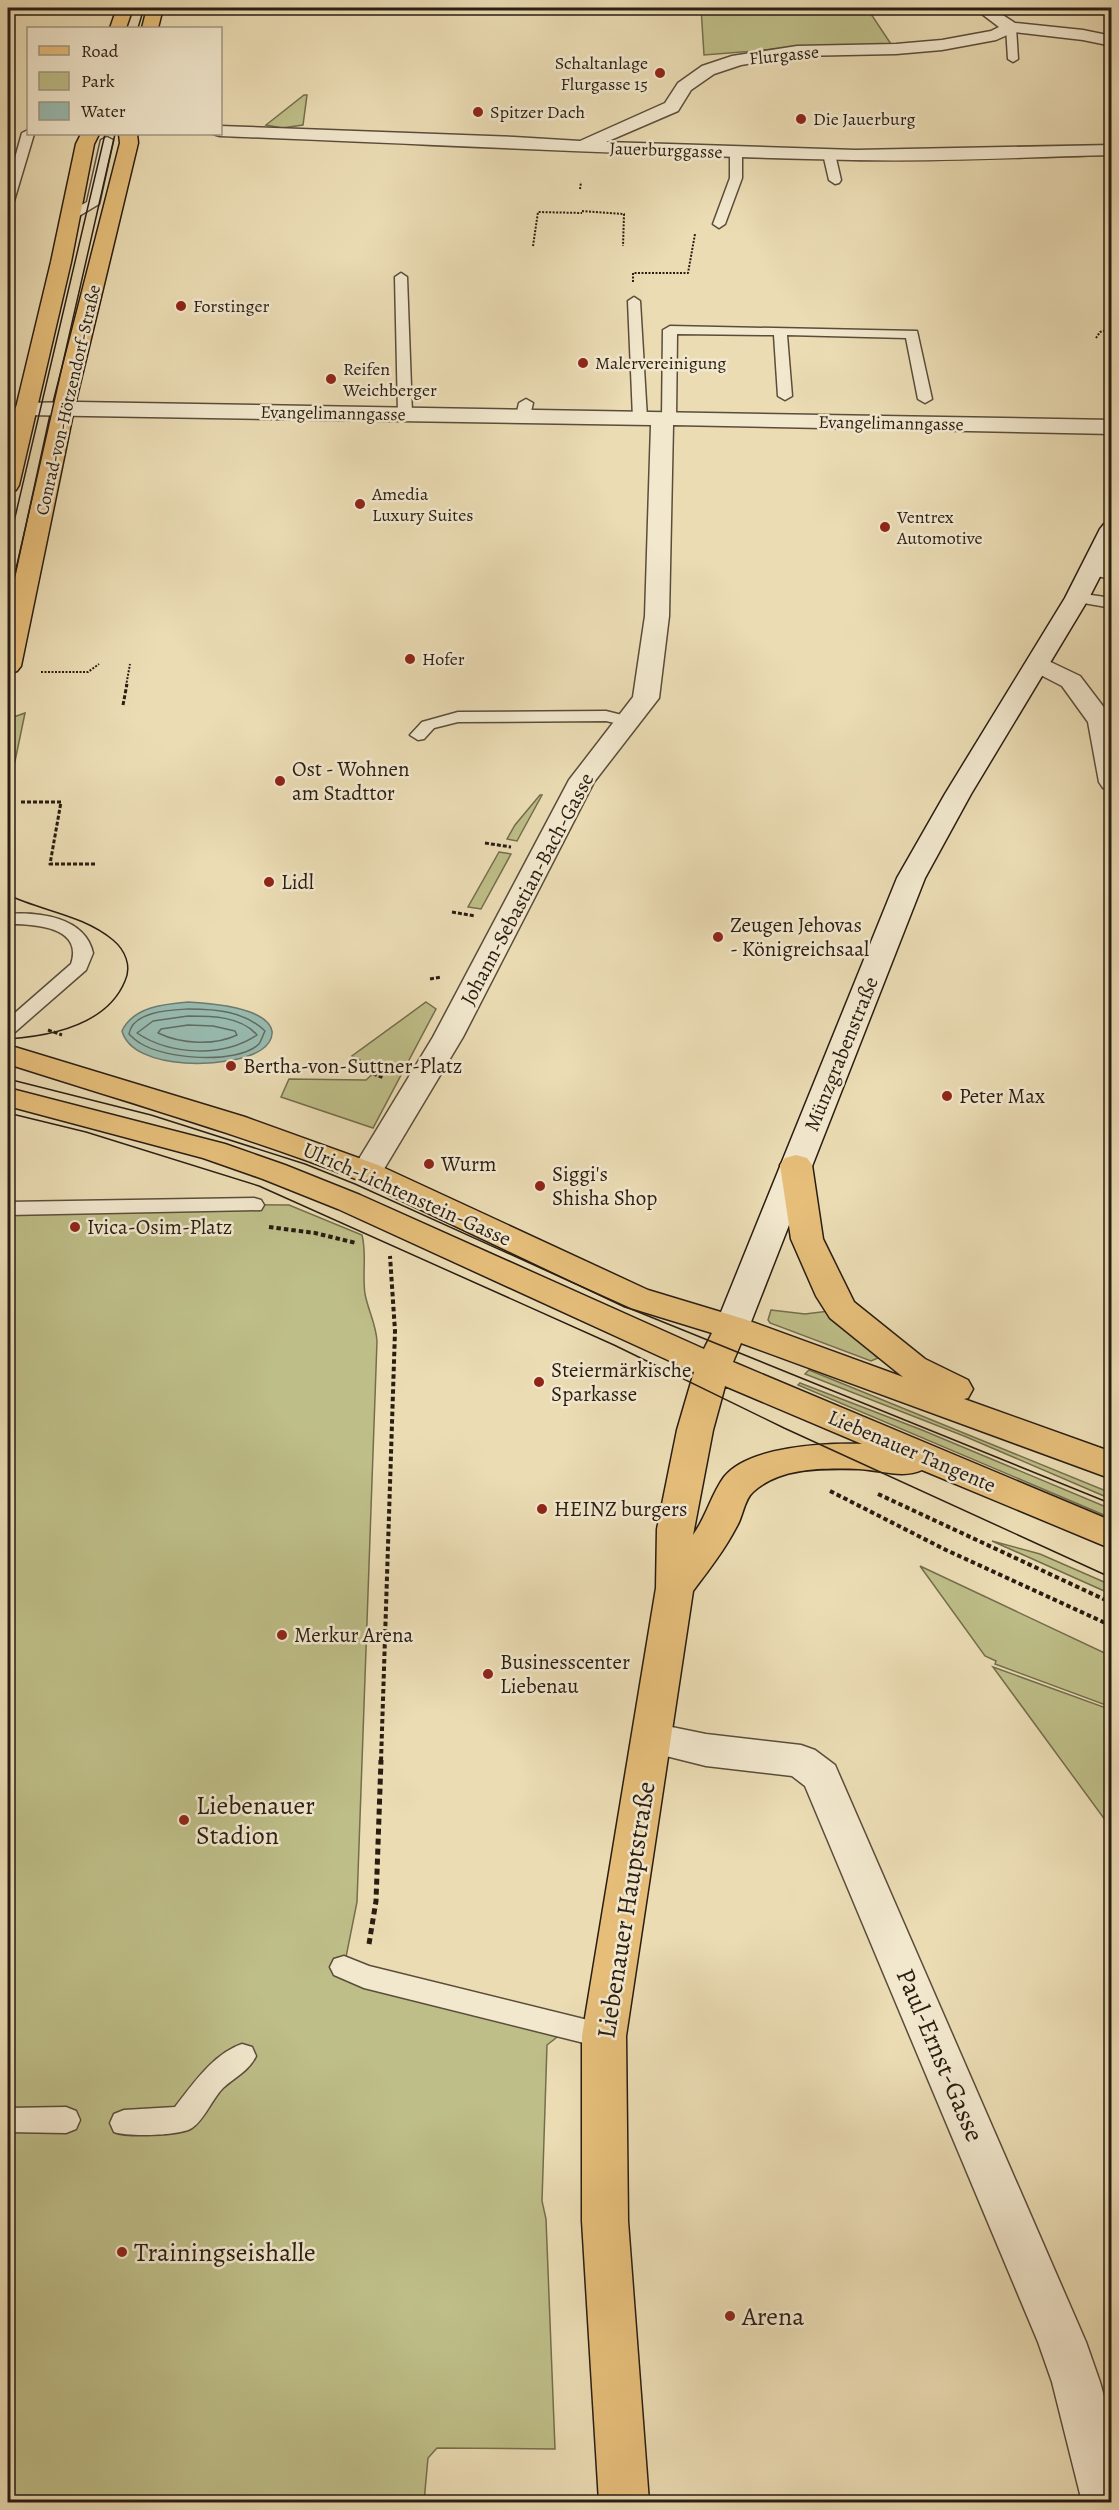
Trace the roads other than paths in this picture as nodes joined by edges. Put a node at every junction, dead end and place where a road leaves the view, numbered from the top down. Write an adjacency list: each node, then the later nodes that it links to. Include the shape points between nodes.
1 (125, 8): 4 (main road)
2 (155, 8): 5 (main road)
3 (982, 8): 6 (street, Flurgasse)
4 (118, 27)
5 (150, 27)
6 (1011, 27): 7 (street, Flurgasse); 8 (lane); 13 (street, Flurgasse, via 996,35 942,45 797,51 738,60 708,70 684,87 672,107)
7 (1112, 41)
8 (1013, 59)
9 (222, 131): 13 (street, Jauerburggasse)
10 (27, 135): 18 (lane)
11 (128, 135): 21 (main road, Conrad-von-Hötzendorf-Straße)
12 (98, 136): 19 (lane); 20 (main road, Conrad-von-Hötzendorf-Straße, via 85,144)
13 (582, 147): 15 (street, Jauerburggasse)
14 (1112, 150): 16 (street, Jauerburggasse)
15 (736, 152): 16 (street, Jauerburggasse); 22 (lane, via 736,178)
16 (829, 154): 17 (lane)
17 (835, 180)
18 (8, 201)
19 (93, 204): 20 (lane); 21 (lane)
20 (70, 216): 28 (main road, Conrad-von-Hötzendorf-Straße)
21 (111, 217): 29 (main road, Conrad-von-Hötzendorf-Straße)
22 (719, 224)
23 (401, 277): 30 (lane)
24 (634, 301): 31 (lane)
25 (780, 331): 26 (lane); 27 (lane, Evangelimanngasse, via 912,334); 31 (lane, Evangelimanngasse, via 668,331)
26 (785, 396)
27 (925, 399)
28 (26, 409): 29 (street, Evangelimanngasse); 33 (main road, Conrad-von-Hötzendorf-Straße)
29 (63, 409): 30 (street, Evangelimanngasse, via 290,407); 39 (main road, Conrad-von-Hötzendorf-Straße)
30 (405, 414): 31 (street, Evangelimanngasse, via 524,410)
31 (657, 419): 32 (street, Evangelimanngasse); 40 (street, Johann-Sebastian-Bach-Gasse, via 657,616 646,698)
32 (1112, 427)
33 (8, 485)
34 (1112, 529): 35 (street, Münzgrabenstraße)
35 (1101, 573): 36 (street, Münzgrabenstraße)
36 (1077, 597): 37 (lane); 38 (street, Münzgrabenstraße)
37 (1112, 603)
38 (1038, 664): 42 (street, via 1071,681 1101,721); 47 (street, Münzgrabenstraße, via 911,878)
39 (8, 666)
40 (628, 721): 41 (lane, via 606,716 458,717 428,726); 48 (street, Johann-Sebastian-Bach-Gasse, via 582,780 448,1037)
41 (418, 735)
42 (1112, 782)
43 (8, 919): 44 (lane, via 57,925 77,936 85,950 79,966)
44 (8, 1028)
45 (8, 1054): 48 (main road, Ulrich-Lichtenstein-Gasse, via 203,1113)
46 (8, 1097): 52 (main road, Ulrich-Lichtenstein-Gasse, via 214,1151 274,1172 349,1202)
47 (796, 1165): 51 (street, Münzgrabenstraße); 53 (main road, via 807,1239 842,1310 913,1367)
48 (367, 1172): 51 (main road, Ulrich-Lichtenstein-Gasse, via 636,1298)
49 (8, 1209): 50 (lane)
50 (256, 1216)
51 (732, 1327): 52 (main road, Liebenauer Hauptstraße); 53 (main road)
52 (713, 1367): 55 (main road, Liebenauer Tangente); 57 (main road, Liebenauer Hauptstraße, via 695,1430 675,1528)
53 (1077, 1451): 54 (main road)
54 (1112, 1466)
55 (955, 1469): 56 (main road, Liebenauer Tangente); 57 (main road, via 875,1456 837,1456 765,1468 739,1484 720,1524)
56 (1112, 1536)
57 (675, 1588): 58 (main road, Liebenauer Hauptstraße)
58 (652, 1738): 60 (main road, Liebenauer Hauptstraße); 66 (street, Paul-Ernst-Gasse, via 706,1750 801,1761 821,1776 1062,2342)
59 (354, 1971): 60 (lane)
60 (604, 2036): 65 (main road, Liebenauer Hauptstraße, via 605,2221)
61 (242, 2056): 64 (lane, via 213,2080 182,2119)
62 (8, 2120): 63 (lane)
63 (66, 2120)
64 (124, 2123)
65 (624, 2502)
66 (1107, 2502)

